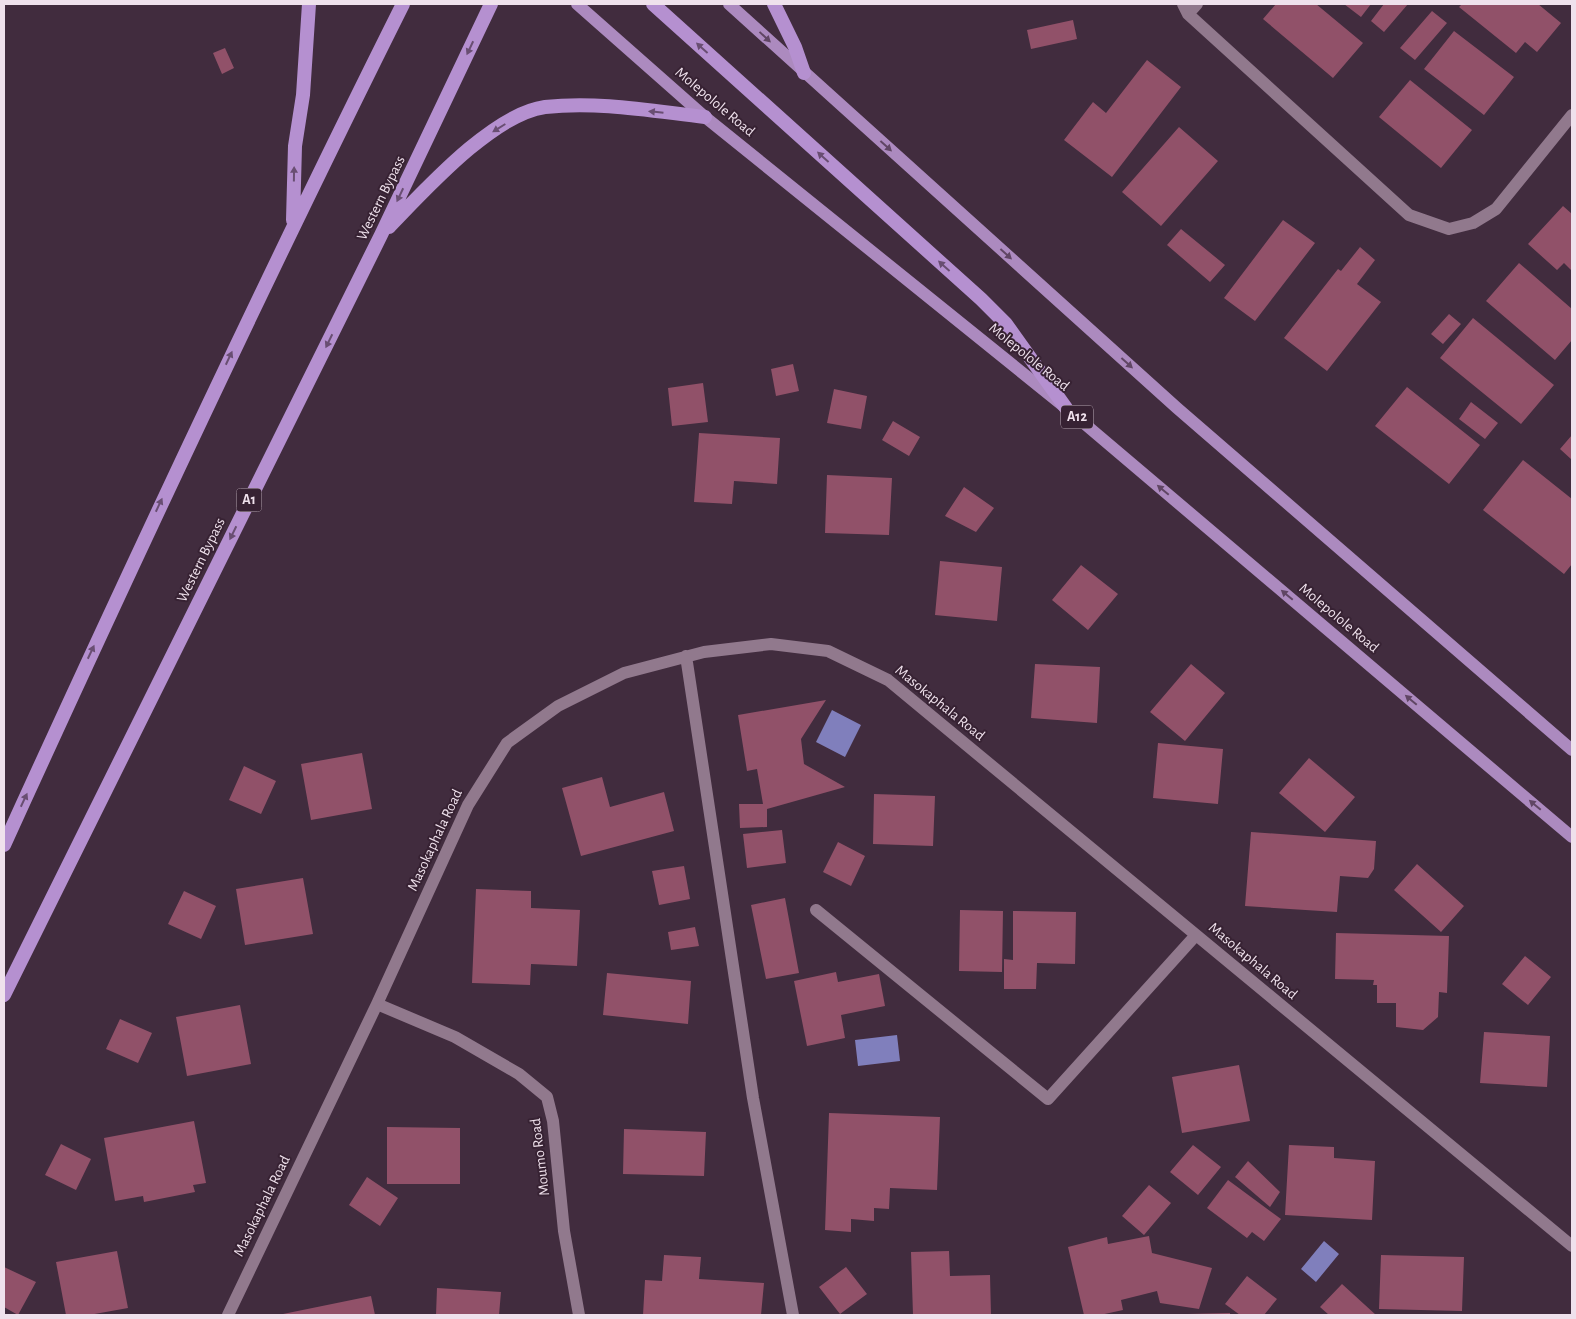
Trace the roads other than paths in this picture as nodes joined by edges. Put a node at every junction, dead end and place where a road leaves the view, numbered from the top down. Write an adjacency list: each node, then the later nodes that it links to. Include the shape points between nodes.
1 (310, 4): 13 (highway, one-way to 1, via 295,146 303,96)
2 (403, 4): 13 (highway)
3 (491, 4): 14 (highway, Western Bypass / A1, one-way to 14)
4 (577, 4): 12 (main road, Molepolole Road / A12)
5 (653, 4): 15 (highway, one-way to 5, via 1006,324 981,299)
6 (729, 4): 10 (main road, one-way to 10)
7 (774, 4): 10 (highway)
8 (1197, 4): 9 (street)
9 (1185, 9): 11 (street, via 1409,215 1448,229 1473,223 1496,209)
10 (804, 72): 17 (main road, one-way to 17, via 1178,408)
11 (1572, 115)
12 (705, 117): 14 (highway, one-way to 14, via 590,105 543,107 516,117 480,140); 15 (main road, Molepolole Road / A12)
13 (293, 223): 19 (highway, one-way to 13, via 157,509)
14 (381, 235): 22 (highway, Western Bypass / A1, one-way to 22)
15 (1066, 408): 18 (main road, Molepolole Road / A12, one-way to 15)
16 (686, 656): 21 (street, Masokaphala Road, via 771,644 828,651 888,680); 23 (street, Masokaphala Road, via 624,673 558,706 507,743 468,805); 27 (street, via 753,1098)
17 (1572, 750)
18 (1572, 837)
19 (4, 845)
20 (816, 910): 21 (street, via 1048,1099)
21 (1196, 935): 24 (street, Masokaphala Road)
22 (4, 995)
23 (378, 1004): 25 (street, Masokaphala Road); 26 (street, Moumo Road, via 455,1037 519,1074 547,1097 554,1121 564,1231)
24 (1572, 1246)
25 (228, 1315)
26 (579, 1315)
27 (793, 1315)

